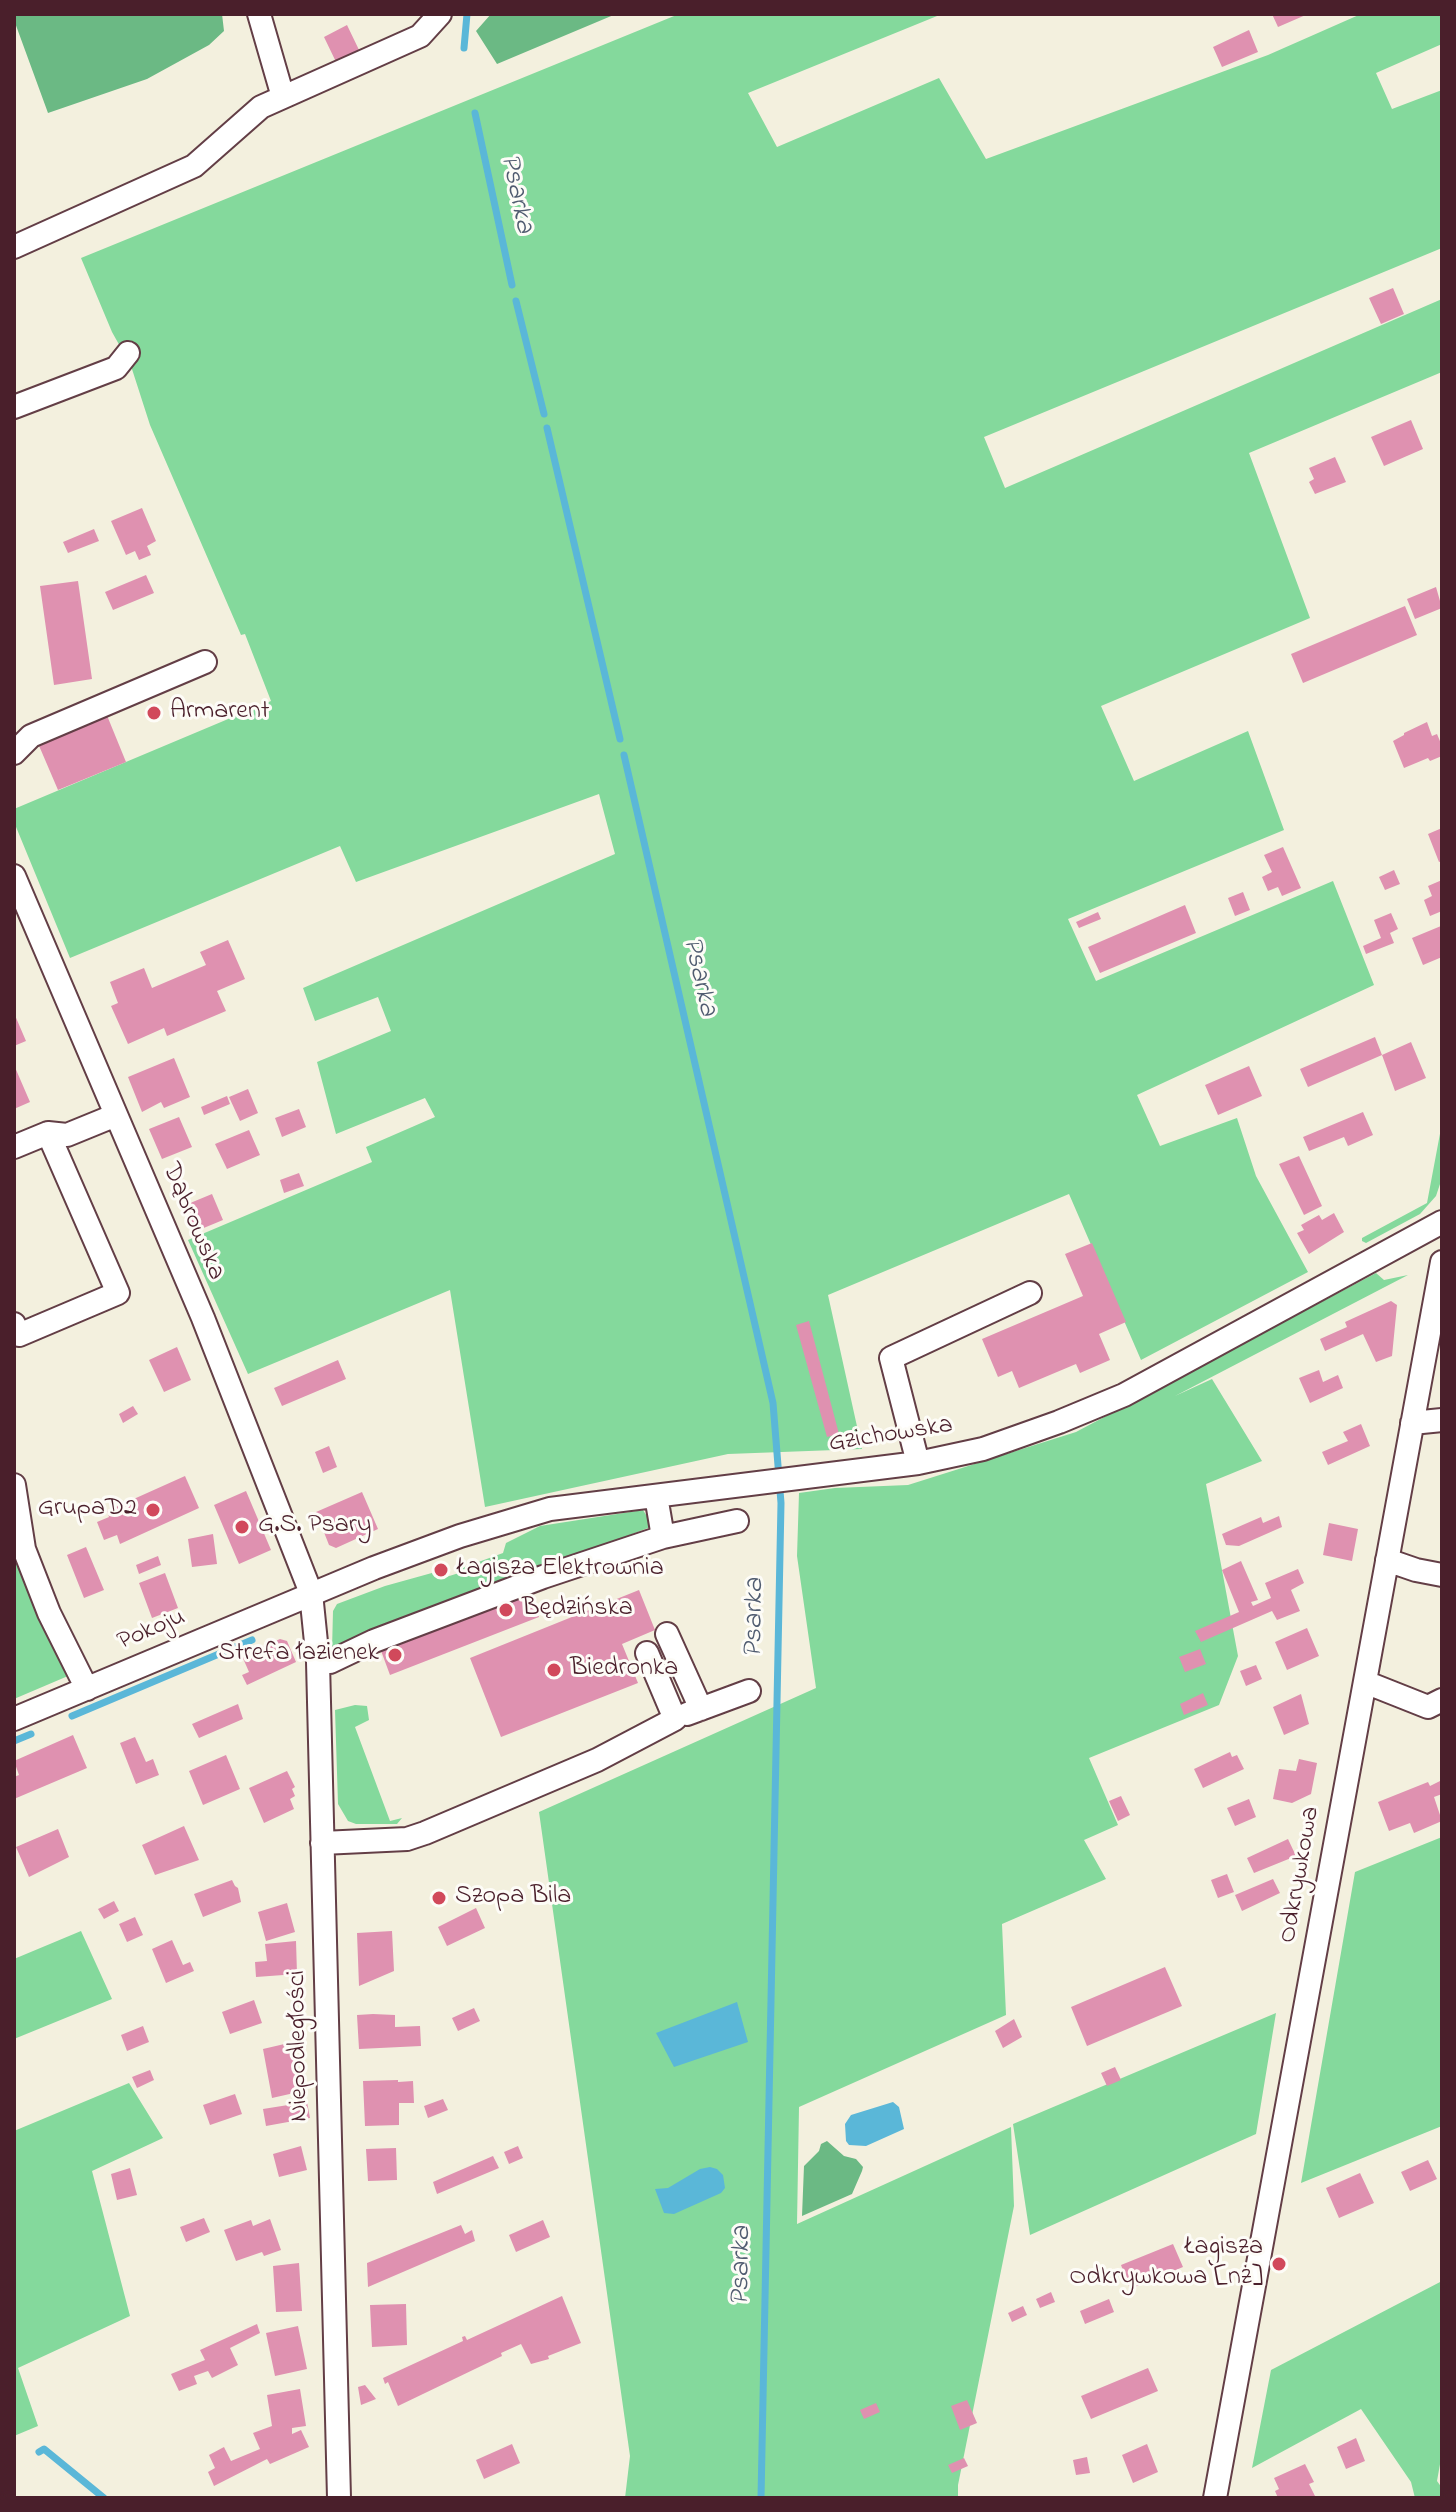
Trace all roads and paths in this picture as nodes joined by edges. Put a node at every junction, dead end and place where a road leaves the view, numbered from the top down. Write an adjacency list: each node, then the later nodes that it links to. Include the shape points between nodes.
1 (259, 14): 3 (street)
2 (440, 14): 3 (street, via 420,36)
3 (283, 97): 4 (street, via 261,107 194,166)
4 (14, 247)
5 (128, 353): 6 (street, via 116,368)
6 (14, 407)
7 (205, 662): 8 (street, via 31,736)
8 (14, 753)
9 (14, 876): 10 (street, Dąbrowska)
10 (116, 1115): 11 (street, via 67,1135); 27 (street, Dąbrowska)
11 (48, 1133): 12 (street); 16 (street, via 118,1293 19,1335)
12 (14, 1147)
13 (1442, 1222): 20 (street, Gzichowska, via 1124,1395 983,1449)
14 (1442, 1262): 17 (street, Odkrywkowa)
15 (1030, 1293): 20 (street, via 891,1358)
16 (14, 1324)
17 (1435, 1341): 19 (street, Odkrywkowa)
18 (1442, 1420): 19 (street)
19 (1412, 1423): 25 (street, Odkrywkowa)
20 (918, 1463): 22 (street, Gzichowska)
21 (14, 1485): 32 (street, via 24,1549)
22 (656, 1496): 24 (street); 27 (street, Gzichowska, via 550,1509 460,1536)
23 (737, 1521): 24 (street)
24 (663, 1537): 30 (street, via 543,1577 330,1662)
25 (1387, 1560): 26 (street); 31 (street, Odkrywkowa)
26 (1442, 1575)
27 (311, 1593): 30 (street, Niepodległości); 32 (street, Pokoju)
28 (667, 1634): 35 (street)
29 (647, 1653): 37 (street)
30 (318, 1662): 38 (street, Niepodległości)
31 (1365, 1682): 34 (street, via 1428,1707); 40 (street, Odkrywkowa)
32 (87, 1689): 36 (street, Pokoju)
33 (749, 1691): 35 (street)
34 (1442, 1700)
35 (701, 1709): 37 (street)
36 (14, 1719)
37 (675, 1719): 38 (street, via 597,1760 425,1833 407,1839)
38 (322, 1843): 39 (street, Niepodległości)
39 (339, 2498)
40 (1215, 2498)

